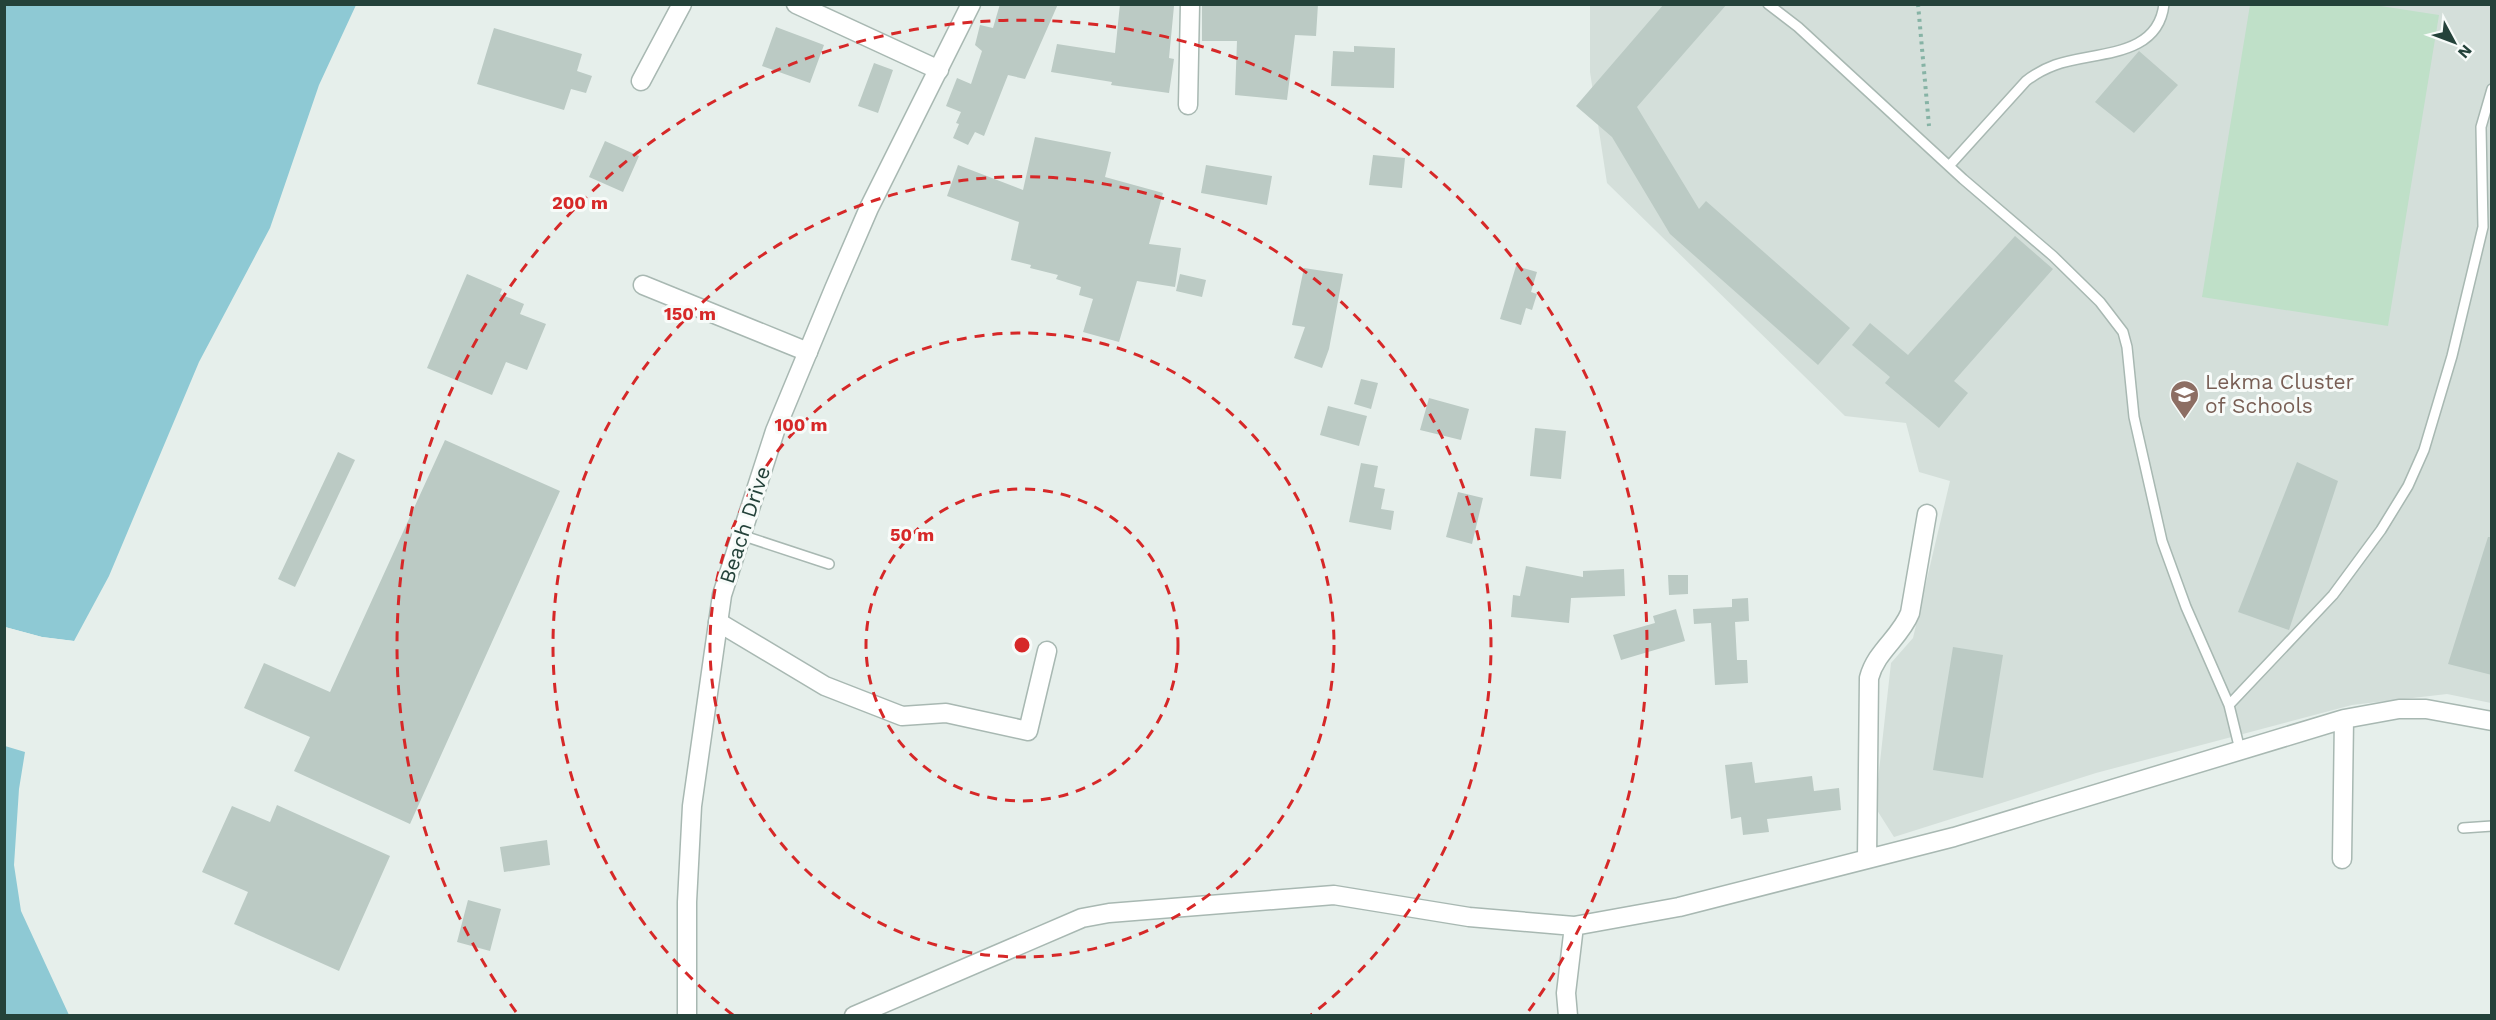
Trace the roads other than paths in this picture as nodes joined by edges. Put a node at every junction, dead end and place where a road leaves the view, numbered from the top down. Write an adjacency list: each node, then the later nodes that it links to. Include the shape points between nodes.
1 (682, 4): 8 (street)
2 (796, 4): 7 (street)
3 (970, 4): 7 (street, Beach Drive)
4 (1190, 4): 10 (street)
5 (1768, 4): 11 (lane)
6 (2164, 4): 11 (lane, via 2160,21 2140,43 2056,64 2026,81)
7 (939, 70): 13 (street, Beach Drive, via 869,208)
8 (641, 81)
9 (2492, 89): 19 (lane, via 2481,128 2483,227 2452,356 2424,450 2381,530 2333,595)
10 (1188, 105)
11 (1949, 166): 19 (lane, via 2053,256 2100,302 2123,332 2134,417 2162,541)
12 (643, 285): 13 (street)
13 (808, 352): 15 (street, Beach Drive)
14 (1927, 514): 25 (street, via 1910,613 1905,625 1878,656 1869,678)
15 (741, 535): 16 (lane); 17 (street, Beach Drive, via 722,595)
16 (829, 564)
17 (718, 622): 18 (street, via 825,686 902,716 946,713 1028,731); 29 (street, Beach Drive, via 692,806)
18 (1047, 651)
19 (2229, 705): 22 (lane)
20 (2344, 719): 21 (street, via 2399,709 2426,709); 22 (street); 26 (street)
21 (2492, 721)
22 (2240, 750): 25 (street, via 1953,837)
23 (2492, 826): 24 (lane)
24 (2463, 828)
25 (1867, 859): 27 (street, via 1679,907)
26 (2342, 859)
27 (1574, 926): 28 (street, via 1469,917 1334,895 1108,912 1082,918); 30 (street, via 1566,993)
28 (854, 1015)
29 (687, 1016)
30 (1568, 1016)

